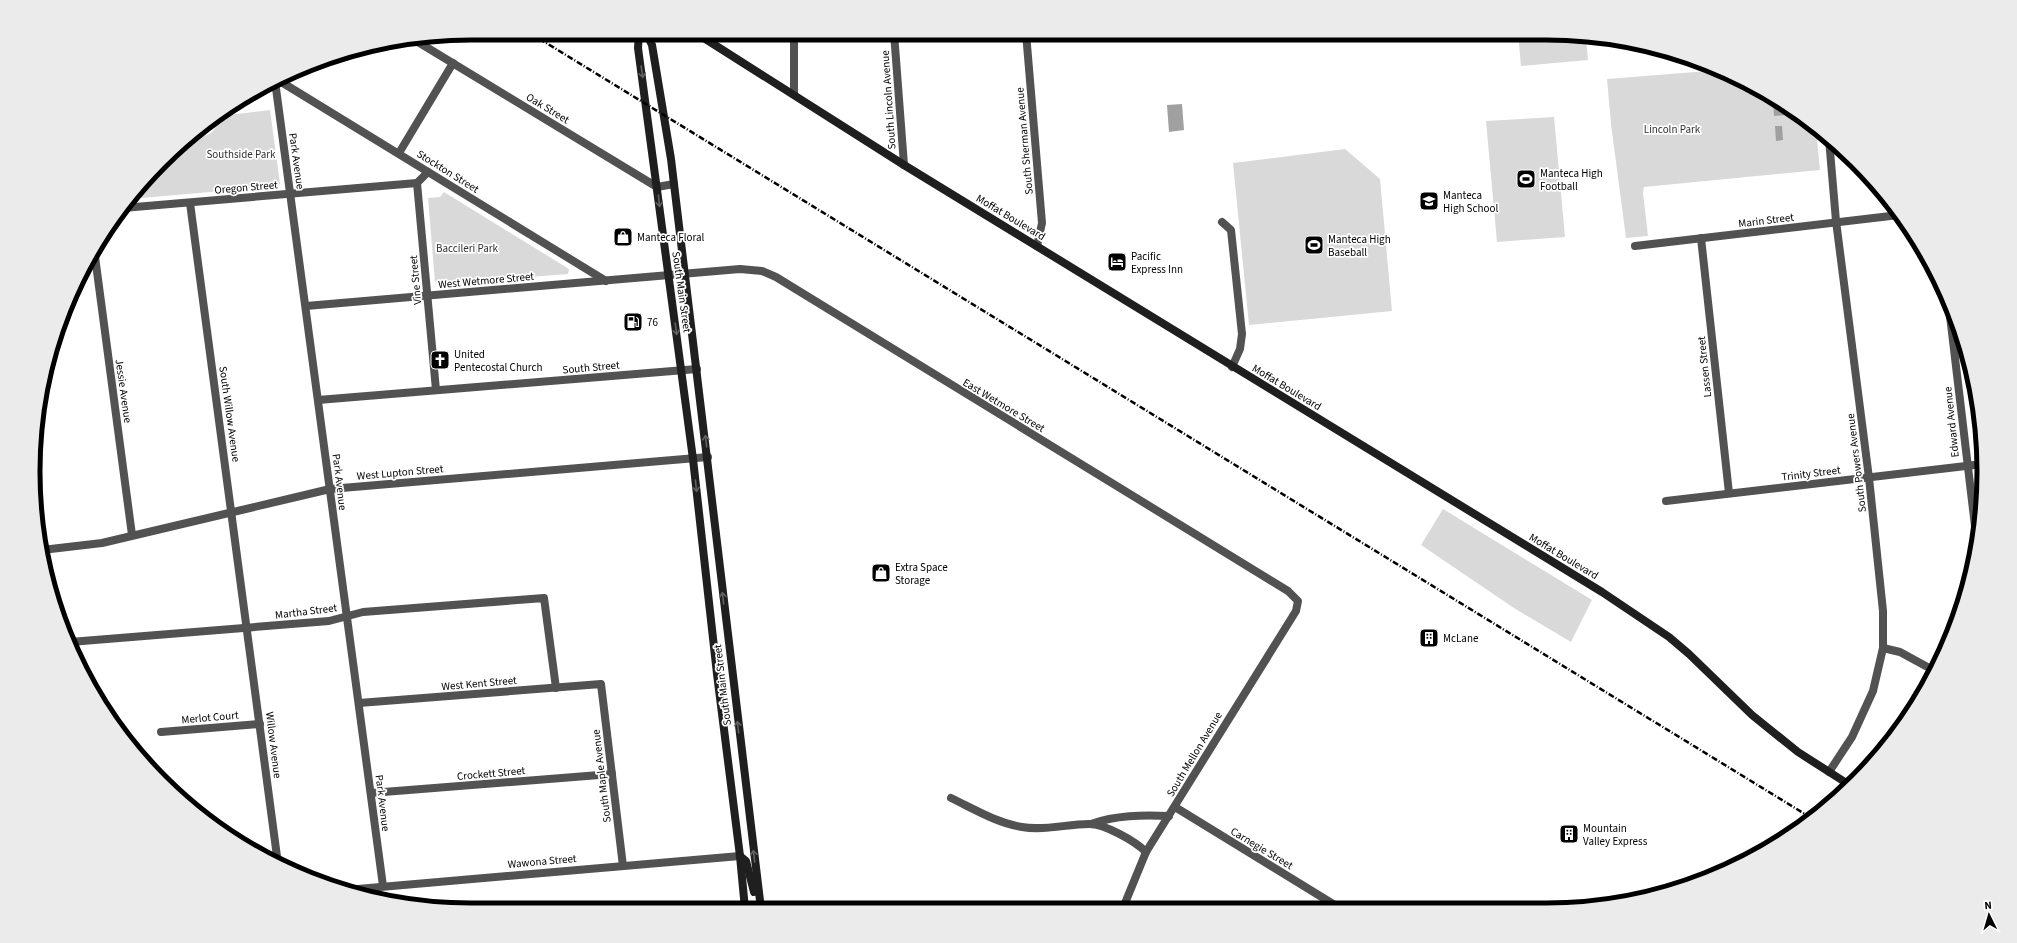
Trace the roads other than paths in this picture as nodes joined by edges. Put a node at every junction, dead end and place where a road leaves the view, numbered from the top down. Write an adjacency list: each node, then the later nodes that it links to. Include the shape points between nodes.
1 (639, 40): 18 (main road, South Main Street, one-way to 18)
2 (650, 40): 17 (main road, South Main Street, via 665,116)
3 (707, 40): 11 (main road, Moffat Boulevard)
4 (794, 40): 11 (street)
5 (895, 40): 14 (street, South Lincoln Avenue)
6 (1027, 40): 26 (street, South Sherman Avenue, via 1042,223)
7 (420, 43): 8 (street, Oak Street)
8 (453, 63): 13 (street); 18 (street, Oak Street)
9 (281, 84): 13 (street, Stockton Street)
10 (277, 86): 19 (street, Park Avenue)
11 (794, 94): 14 (main road, Moffat Boulevard)
12 (1829, 146): 23 (street, South Powers Avenue)
13 (399, 153): 15 (street, Stockton Street)
14 (904, 165): 26 (main road, Moffat Boulevard)
15 (428, 172): 16 (street); 31 (street, Stockton Street)
16 (417, 183): 19 (street, Oregon Street); 32 (street, Vine Street)
17 (674, 184): 18 (street); 29 (main road, South Main Street)
18 (657, 187): 30 (main road, South Main Street, one-way to 30)
19 (290, 194): 20 (street, Oregon Street); 33 (street, Park Avenue)
20 (190, 202): 21 (street, Oregon Street); 48 (street, South Willow Avenue)
21 (130, 207)
22 (1893, 216): 23 (street, Marin Street)
23 (1836, 221): 25 (street, Marin Street); 44 (street, South Powers Avenue)
24 (1222, 222): 35 (street, via 1231,230 1242,334 1240,349)
25 (1701, 238): 27 (street, Marin Street); 46 (street, Lassen Street)
26 (1037, 246): 35 (main road, Moffat Boulevard)
27 (1635, 246)
28 (96, 260): 50 (street, Jessie Avenue)
29 (686, 274): 30 (street, East Wetmore Street); 36 (main road, South Main Street); 53 (street, East Wetmore Street, via 740,269 762,271 776,277 1288,591 1298,601)
30 (668, 276): 31 (street, West Wetmore Street); 37 (main road, South Main Street, one-way to 37)
31 (606, 281): 32 (street, West Wetmore Street)
32 (427, 296): 33 (street, West Wetmore Street); 38 (street, Vine Street)
33 (306, 306): 39 (street, Park Avenue)
34 (1951, 325): 43 (street, Edward Avenue)
35 (1232, 367): 65 (main road, Moffat Boulevard, via 1602,592 1669,637 1752,715 1798,752)
36 (697, 369): 37 (street, South Street); 40 (main road, South Main Street, one-way to 36)
37 (682, 370): 38 (street, South Street); 41 (main road, South Main Street)
38 (436, 390): 39 (street, South Street)
39 (318, 400): 45 (street, Park Avenue)
40 (708, 457): 41 (street); 58 (main road, South Main Street, one-way to 40)
41 (693, 459): 45 (street, West Lupton Street); 59 (main road, South Main Street, one-way to 59)
42 (1977, 464): 43 (street, Trinity Street)
43 (1967, 465): 44 (street, Trinity Street); 49 (street, Edward Avenue)
44 (1869, 478): 46 (street, Trinity Street); 56 (street, South Powers Avenue, via 1883,611)
45 (330, 489): 48 (street, West Lupton Street); 52 (street, Park Avenue)
46 (1729, 494): 47 (street, Trinity Street)
47 (1666, 501)
48 (232, 511): 50 (street, West Lupton Street); 54 (street, South Willow Avenue)
49 (1974, 519)
50 (132, 535): 51 (street, West Lupton Street, via 80,546)
51 (47, 549)
52 (347, 616): 54 (street, Martha Street, via 328,621); 61 (street, Martha Street, via 363,612 544,598); 62 (street, Park Avenue)
53 (1292, 617): 70 (street, South Mellon Avenue)
54 (247, 628): 55 (street, Martha Street); 63 (street, Willow Avenue)
55 (75, 642)
56 (1882, 648): 57 (street, via 1900,652); 65 (street, South Powers Avenue, via 1873,691 1864,714)
57 (1930, 668)
58 (732, 673): 59 (main road); 81 (main road, South Main Street, one-way to 58)
59 (716, 674): 74 (main road, South Main Street)
60 (601, 684): 61 (street, West Kent Street); 66 (street, South Maple Avenue)
61 (556, 688): 62 (street, West Kent Street)
62 (359, 703): 68 (street, Park Avenue)
63 (260, 724): 64 (street, Merlot Court); 75 (street, Willow Avenue)
64 (161, 732)
65 (1829, 772): 67 (main road, Moffat Boulevard)
66 (612, 774): 68 (street, Crockett Street); 76 (street, South Maple Avenue)
67 (1845, 782)
68 (371, 793): 77 (street, Park Avenue)
69 (951, 798): 72 (street, via 1002,822 1022,827)
70 (1174, 807): 71 (street, South Mellon Avenue); 83 (street, Carnegie Street)
71 (1169, 816): 72 (street, via 1107,818); 73 (street, South Mellon Avenue)
72 (1091, 824): 73 (street, via 1124,835 1139,844)
73 (1146, 852): 82 (street, South Mellon Avenue)
74 (740, 856): 76 (street, Wawona Street); 79 (main road, South Main Street); 80 (main road, via 746,861)
75 (277, 857)
76 (623, 866): 77 (street, Wawona Street)
77 (383, 886): 78 (street, Wawona Street)
78 (361, 888)
79 (744, 903)
80 (759, 903)
81 (760, 903)
82 (1125, 903)
83 (1331, 903)

